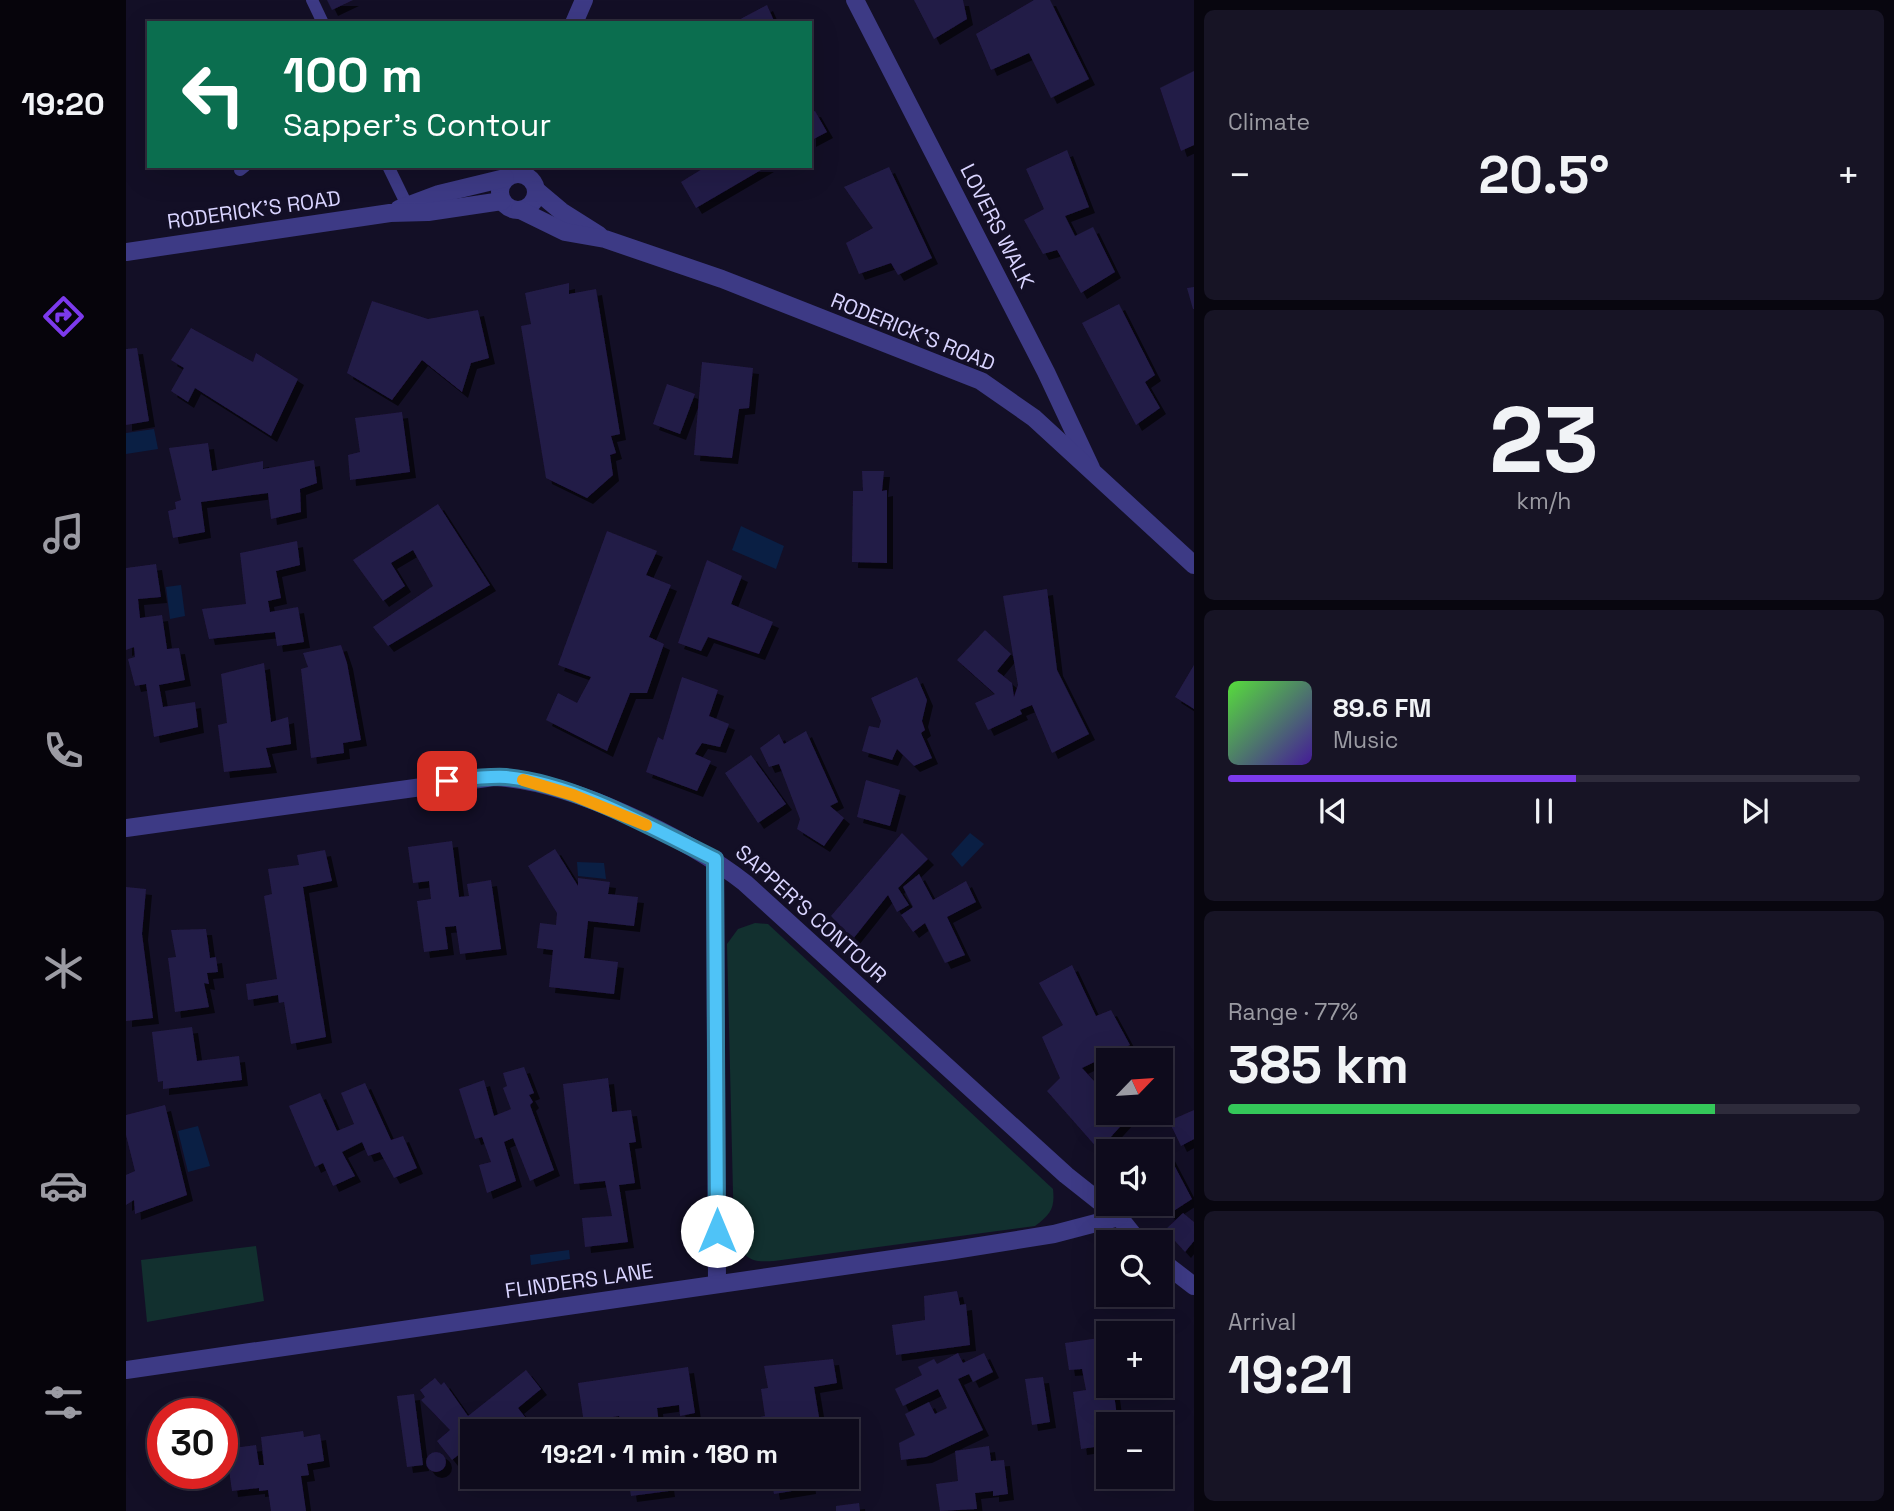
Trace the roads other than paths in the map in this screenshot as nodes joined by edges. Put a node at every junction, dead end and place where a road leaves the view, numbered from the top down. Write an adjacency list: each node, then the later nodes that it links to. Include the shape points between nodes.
1 (312, 0): 4 (lane)
2 (584, 0): 5 (street)
3 (855, 0): 16 (street, LOVERS WALK)
4 (322, 21)
5 (575, 21)
6 (389, 168): 11 (lane)
7 (539, 168): 9 (street)
8 (510, 173): 9 (street, via 523,175); 10 (street, via 501,187); 11 (street, RODERICK'S ROAD)
9 (535, 188): 12 (street, via 532,204); 14 (street, RODERICK'S ROAD)
10 (502, 201): 12 (street); 13 (street, RODERICK'S ROAD)
11 (407, 205): 13 (street, RODERICK'S ROAD)
12 (520, 210): 14 (street, RODERICK'S ROAD, via 565,232)
13 (390, 213): 15 (street, RODERICK'S ROAD)
14 (605, 239): 16 (street, RODERICK'S ROAD, via 722,279 981,381 1034,418)
15 (126, 252)
16 (1094, 475): 17 (street, RODERICK'S ROAD)
17 (1194, 565)
18 (126, 828): 19 (street, SAPPER'S CONTOUR, via 447,781 508,778 601,806)
19 (715, 859): 20 (street, SAPPER'S CONTOUR, via 1066,1175); 23 (street)
20 (1119, 1217): 21 (street, SAPPER'S CONTOUR); 23 (street, FLINDERS LANE, via 1041,1237)
21 (1129, 1230)
22 (1173, 1270): 24 (street)
23 (717, 1284): 25 (street, FLINDERS LANE)
24 (1194, 1286)
25 (126, 1370)

